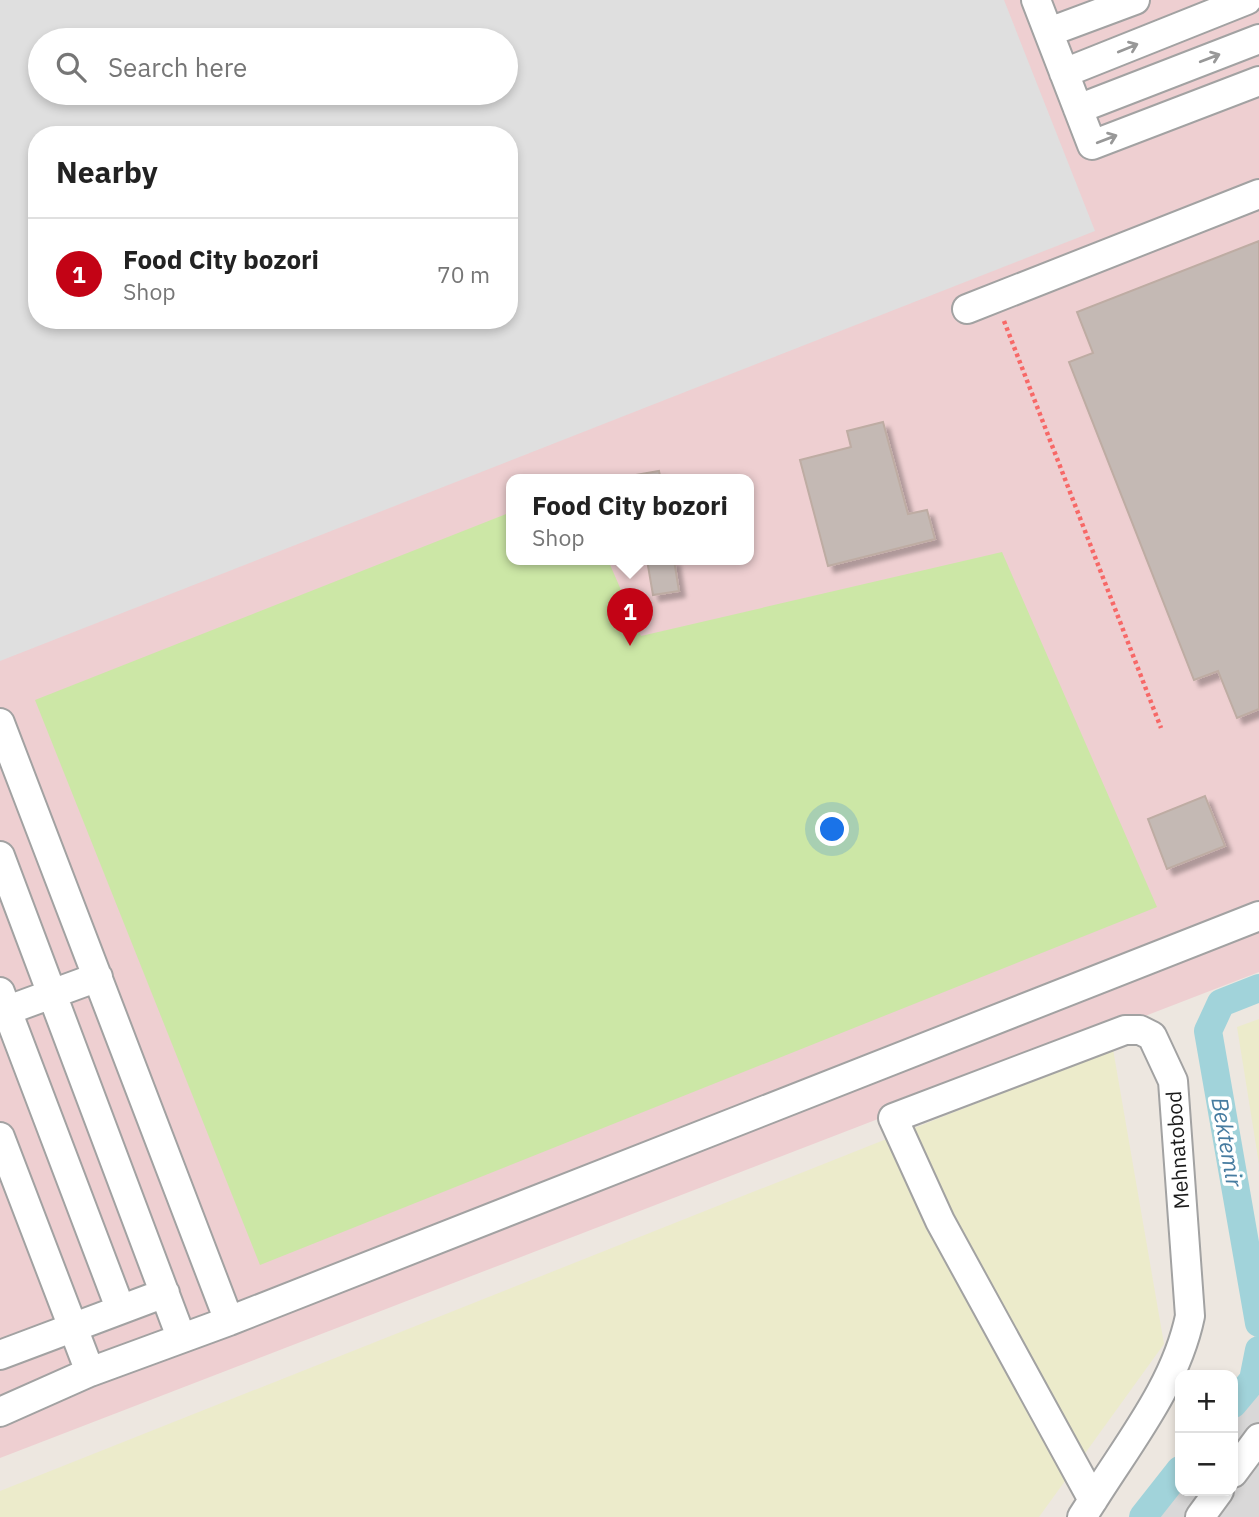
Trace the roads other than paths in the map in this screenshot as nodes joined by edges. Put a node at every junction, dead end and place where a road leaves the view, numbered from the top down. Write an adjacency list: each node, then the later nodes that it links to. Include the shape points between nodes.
1 (1036, 0): 4 (street)
2 (1135, 0): 4 (street)
3 (1248, 0): 6 (street, one-way to 3)
4 (1049, 32): 6 (street)
5 (1259, 39): 8 (street, one-way to 5)
6 (1064, 73): 8 (street)
7 (1259, 81): 8 (street, one-way to 7, via 1092,145)
8 (1078, 109)
9 (1259, 194): 10 (street)
10 (967, 309)
11 (0, 723): 14 (street)
12 (0, 856): 15 (street)
13 (1259, 916): 20 (street)
14 (97, 977): 15 (street); 20 (street)
15 (52, 994): 16 (street); 18 (street)
16 (2, 1005): 19 (street)
17 (0, 1137): 21 (street)
18 (165, 1293): 19 (street); 22 (street)
19 (120, 1308): 21 (street)
20 (229, 1321): 22 (street)
21 (72, 1329): 23 (street); 24 (street)
22 (181, 1336): 24 (street)
23 (0, 1355)
24 (90, 1372): 25 (street)
25 (1, 1408)
26 (1259, 1437): 27 (street)
27 (1238, 1466)
28 (1215, 1496): 30 (street)
29 (1088, 1508): 29 (street, Mehnatobod, via 1174,1370 1190,1316 1173,1082 1158,1045 1140,1030 1125,1030 893,1118 940,1221)
30 (1200, 1517)

